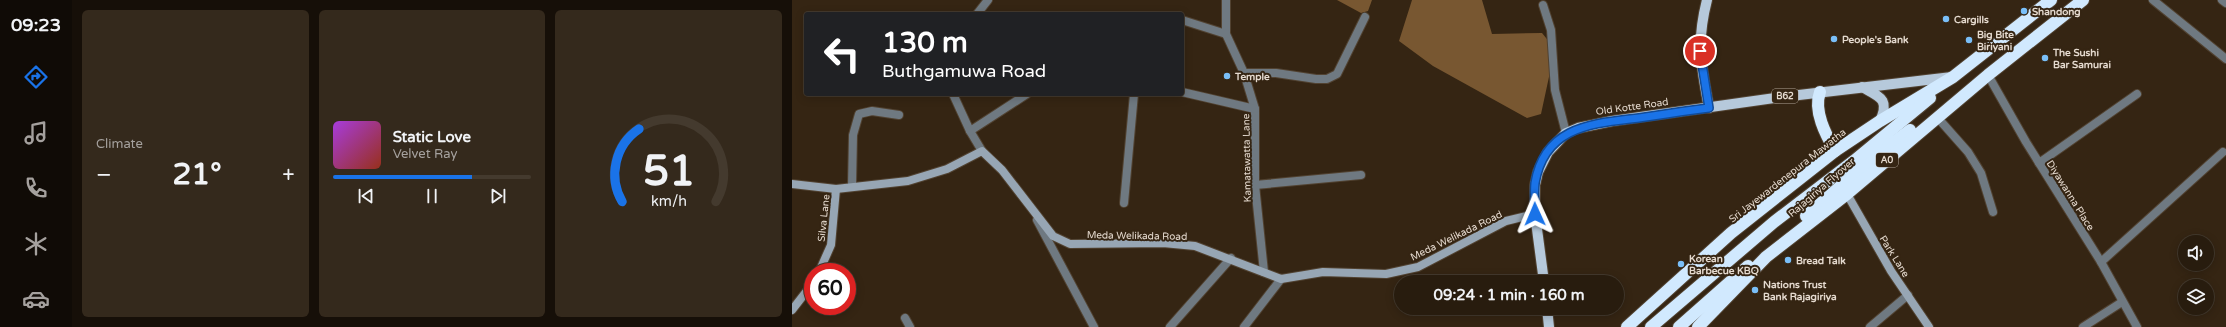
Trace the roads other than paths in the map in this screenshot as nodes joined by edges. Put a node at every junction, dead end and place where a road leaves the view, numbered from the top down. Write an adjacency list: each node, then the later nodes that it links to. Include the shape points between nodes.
1 (988, 0): 10 (street)
2 (1226, 0): 13 (street, Kamatawatta Lane)
3 (1707, 0): 25 (main road, via 1700,26 1700,51)
4 (2051, 0): 17 (highway, Sri Jayewardenepura Mawatha)
5 (2083, 0): 16 (highway, A0)
6 (2153, 0): 14 (street)
7 (2222, 0): 8 (street)
8 (2226, 3)
9 (1543, 5): 31 (street, via 1550,30 1555,90)
10 (979, 12)
11 (1364, 17): 15 (street, via 1337,74 1327,79 1276,73)
12 (1184, 21): 13 (street)
13 (1226, 34): 15 (street, Kamatawatta Lane)
14 (2226, 59)
15 (1244, 73): 26 (street, Kamatawatta Lane)
16 (1988, 75): 28 (highway, A0); 35 (street, Diyawanna Place); 65 (highway, Rajagiriya Flyover, via 1878,154)
17 (1953, 77): 18 (main road, Old Kotte Road / B62); 29 (highway, Sri Jayewardenepura Mawatha); 64 (highway, Rajagiriya Flyover, via 1874,145 1774,222)
18 (1862, 87): 20 (main road, Old Kotte Road / B62); 29 (main road, via 1884,102 1885,111)
19 (1184, 92): 26 (street)
20 (1820, 92): 25 (main road, Old Kotte Road / B62); 33 (highway, via 1819,114 1824,131)
21 (2136, 94): 35 (street)
22 (954, 96): 30 (street)
23 (1024, 96): 30 (street)
24 (1134, 96): 42 (street)
25 (1709, 108): 31 (main road, Old Kotte Road / B62, via 1592,124)
26 (1255, 109): 38 (street, Kamatawatta Lane)
27 (899, 115): 39 (street, via 872,111 860,114 853,135)
28 (1938, 117): 41 (highway, A0); 43 (street, via 1968,152 1981,173)
29 (1880, 121): 33 (highway, Sri Jayewardenepura Mawatha)
30 (970, 131): 32 (street)
31 (1566, 133): 45 (main road, Old Kotte Road / B62, via 1548,152 1538,172 1535,185)
32 (982, 151): 39 (street, via 947,169 908,181); 44 (street, Meda Welikada Road, via 1002,170)
33 (1835, 151): 63 (highway, Sri Jayewardenepura Mawatha, via 1732,233)
34 (2223, 152): 47 (street)
35 (2038, 162): 47 (street, Diyawanna Place)
36 (1361, 175): 38 (street)
37 (792, 184): 40 (street)
38 (1255, 185): 49 (street, Kamatawatta Lane)
39 (852, 186): 40 (street)
40 (836, 189): 48 (street, Silva Lane, via 831,245)
41 (1847, 194): 53 (street, Park Lane, via 1891,271); 66 (highway, A0, via 1766,257)
42 (1124, 202)
43 (1993, 212)
44 (1034, 214): 46 (street, Meda Welikada Road, via 1053,236 1070,244 1164,243 1195,246); 59 (street)
45 (1535, 214): 50 (main road, Old Kotte Road / B62); 51 (street, Meda Welikada Road, via 1506,221 1418,267 1386,274 1324,272)
46 (1230, 258): 49 (street, Meda Welikada Road); 60 (street)
47 (2101, 262): 54 (street, Diyawanna Place)
48 (823, 263)
49 (1264, 272): 51 (street, Meda Welikada Road)
50 (1543, 275)
51 (1281, 279): 61 (street)
52 (804, 295): 55 (street)
53 (1908, 295): 67 (street); 68 (street, Park Lane)
54 (2122, 302): 69 (street); 70 (street, Diyawanna Place)
55 (792, 310)
56 (1548, 315): 62 (main road)
57 (905, 318): 58 (street)
58 (910, 327)
59 (1094, 327)
60 (1170, 327)
61 (1244, 327)
62 (1549, 327)
63 (1627, 327)
64 (1651, 327)
65 (1679, 327)
66 (1698, 327)
67 (1870, 327)
68 (1929, 327)
69 (2084, 327)
70 (2137, 327)

